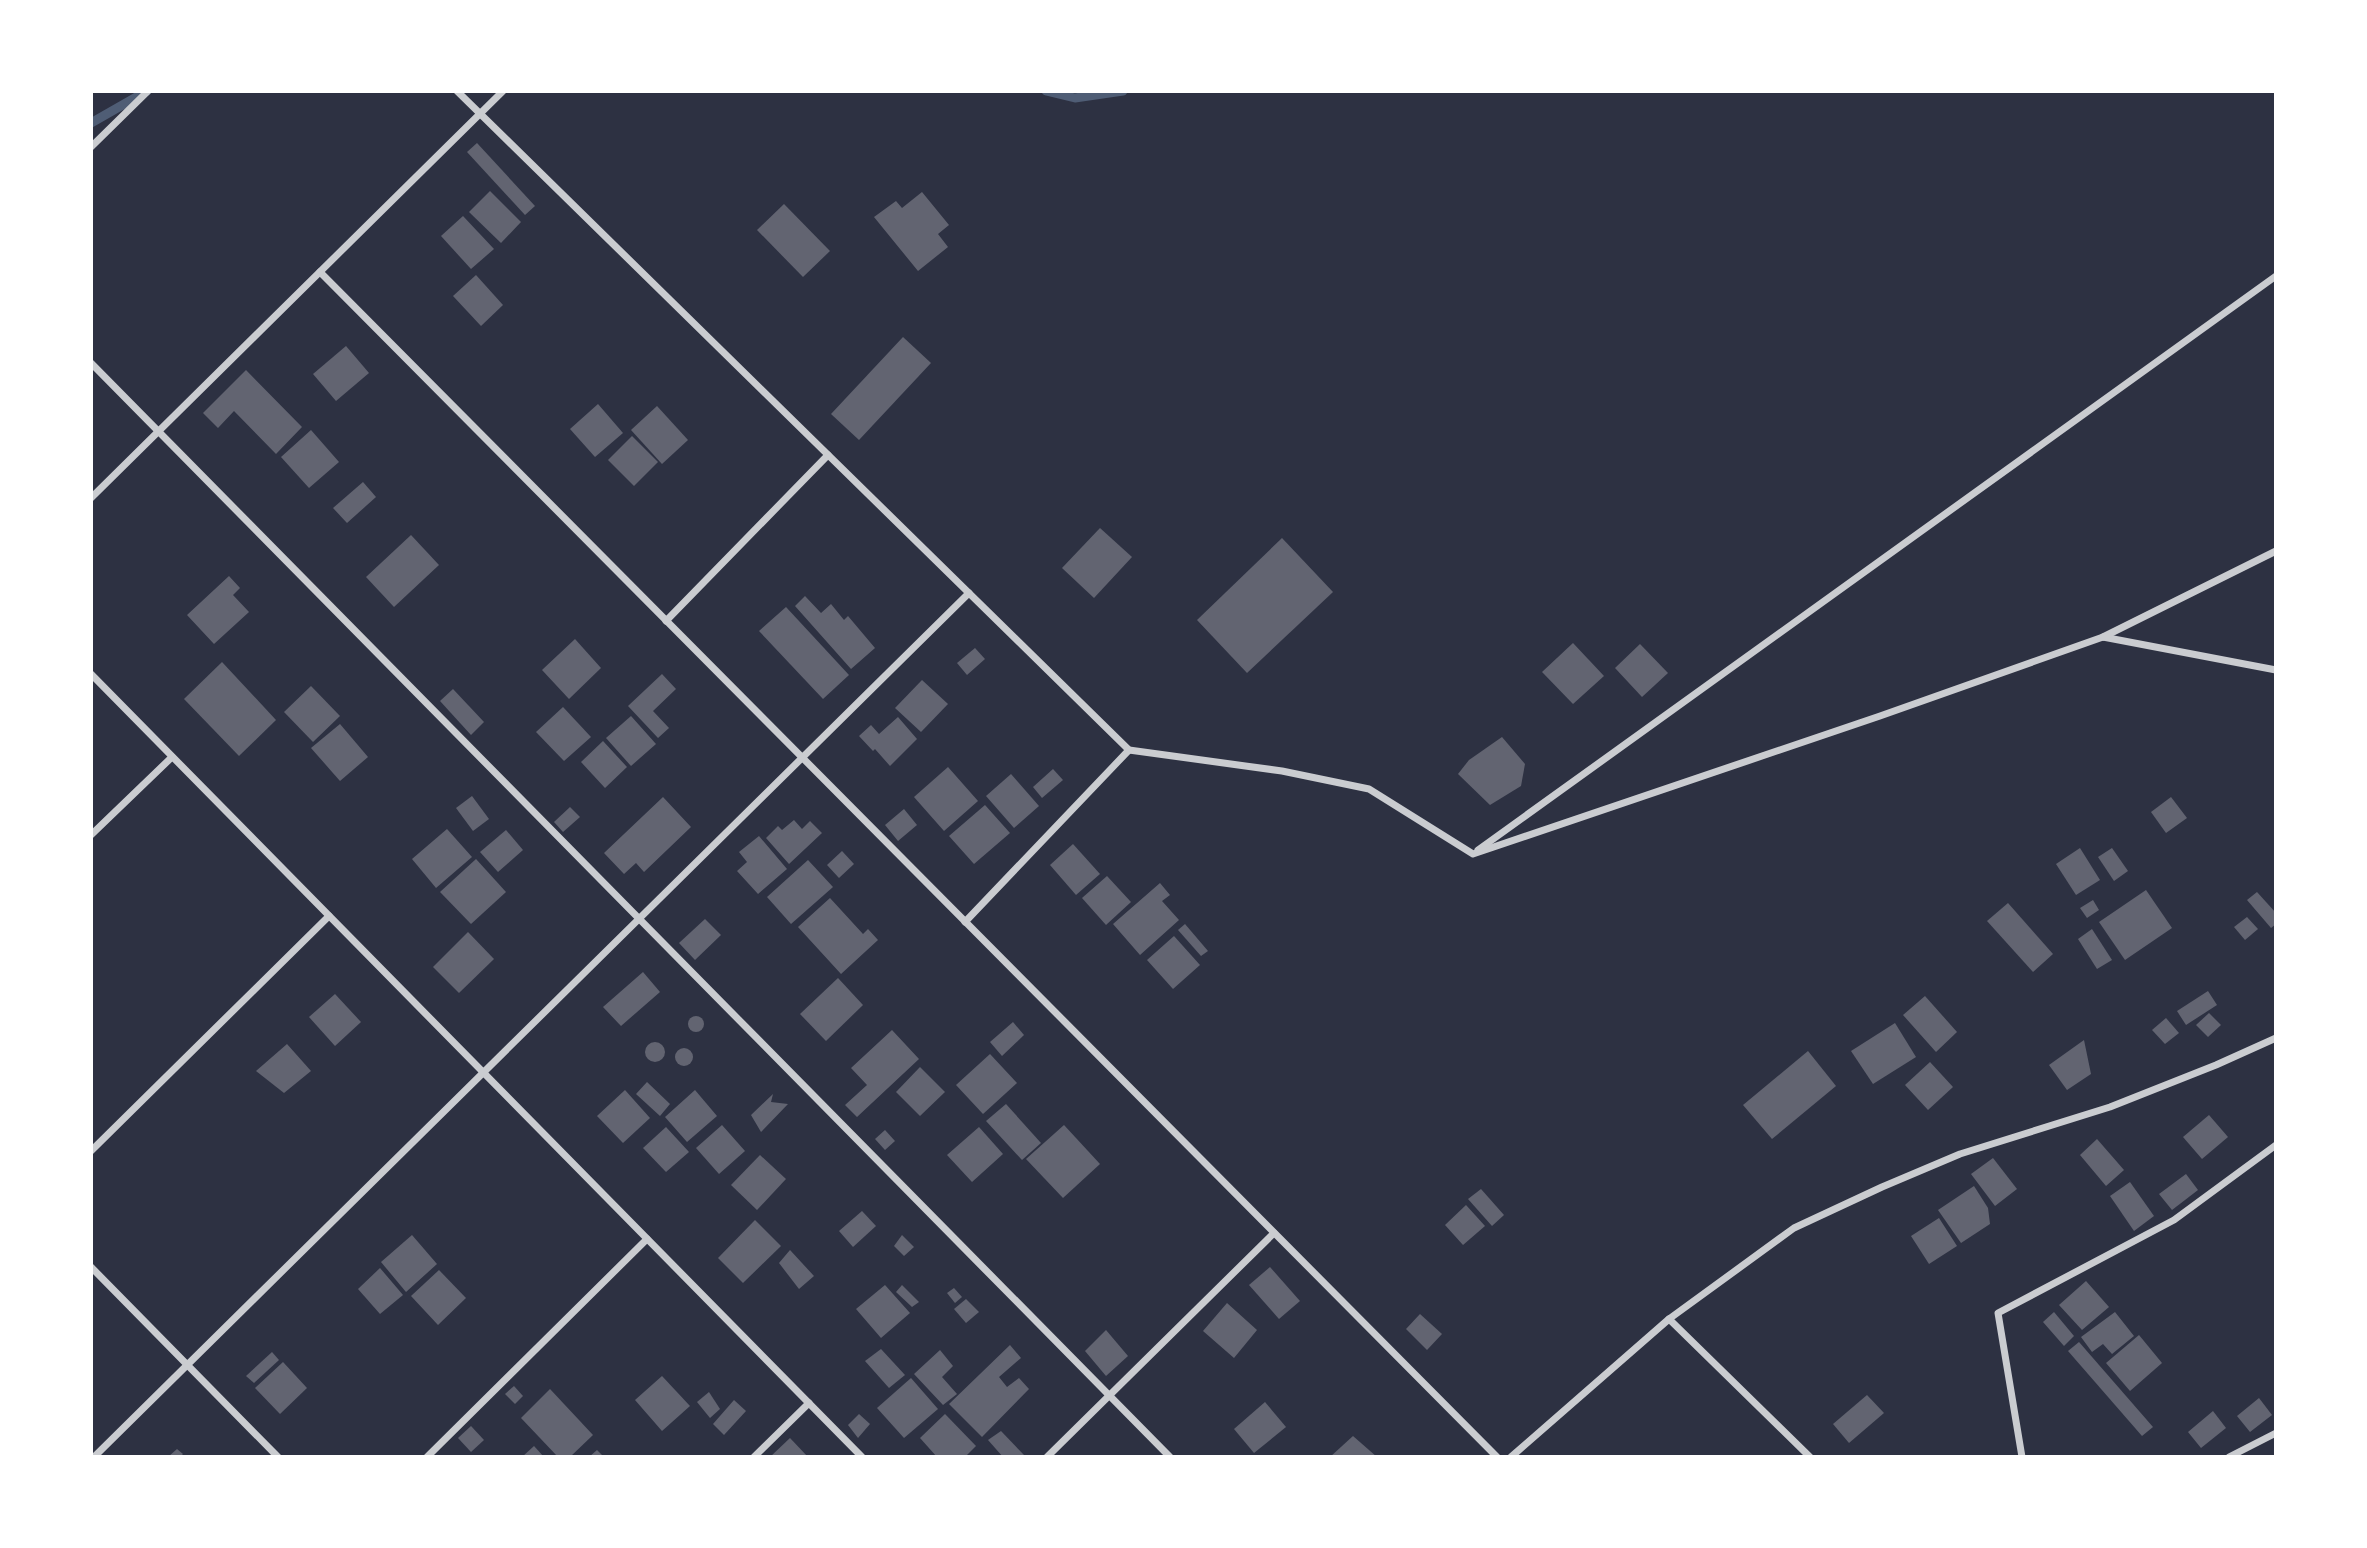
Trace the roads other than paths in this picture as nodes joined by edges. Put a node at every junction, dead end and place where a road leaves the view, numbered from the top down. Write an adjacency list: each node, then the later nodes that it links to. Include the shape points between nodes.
1 (148, 91): 5 (street)
2 (457, 91): 4 (street)
3 (503, 91): 4 (street)
4 (480, 114): 6 (street); 10 (street)
5 (91, 147)
6 (320, 272): 9 (street); 14 (street)
7 (2276, 276): 22 (street)
8 (91, 363): 9 (street)
9 (158, 431): 11 (street); 24 (street)
10 (828, 455): 13 (street); 14 (street)
11 (91, 498)
12 (2276, 551): 15 (street)
13 (969, 593): 18 (street); 20 (street)
14 (666, 621): 20 (street)
15 (2103, 638): 16 (street); 22 (street)
16 (2276, 670)
17 (91, 674): 19 (street)
18 (1129, 750): 22 (street, via 1282,771 1368,789); 25 (street)
19 (172, 757): 21 (street); 23 (street)
20 (802, 758): 24 (street); 25 (street)
21 (91, 835)
22 (1472, 854)
23 (329, 916): 27 (street); 29 (street)
24 (639, 919): 27 (street); 35 (street)
25 (965, 922): 30 (street)
26 (2276, 1038): 33 (street, via 2110,1107 1960,1154 1882,1187 1794,1228)
27 (483, 1073): 31 (street); 34 (street)
28 (2276, 1145): 48 (street, via 2174,1220 1998,1313)
29 (91, 1151)
30 (1275, 1233): 35 (street); 45 (street)
31 (647, 1239): 36 (street); 40 (street)
32 (91, 1267): 34 (street)
33 (1669, 1319): 46 (street); 47 (street)
34 (187, 1365): 38 (street); 39 (street)
35 (1110, 1395): 43 (street); 44 (street)
36 (809, 1403): 41 (street); 42 (street)
37 (2276, 1433): 49 (street)
38 (94, 1457)
39 (278, 1457)
40 (426, 1457)
41 (754, 1457)
42 (862, 1457)
43 (1047, 1457)
44 (1170, 1457)
45 (1497, 1457)
46 (1511, 1457)
47 (1810, 1457)
48 (2022, 1457)
49 (2230, 1457)

